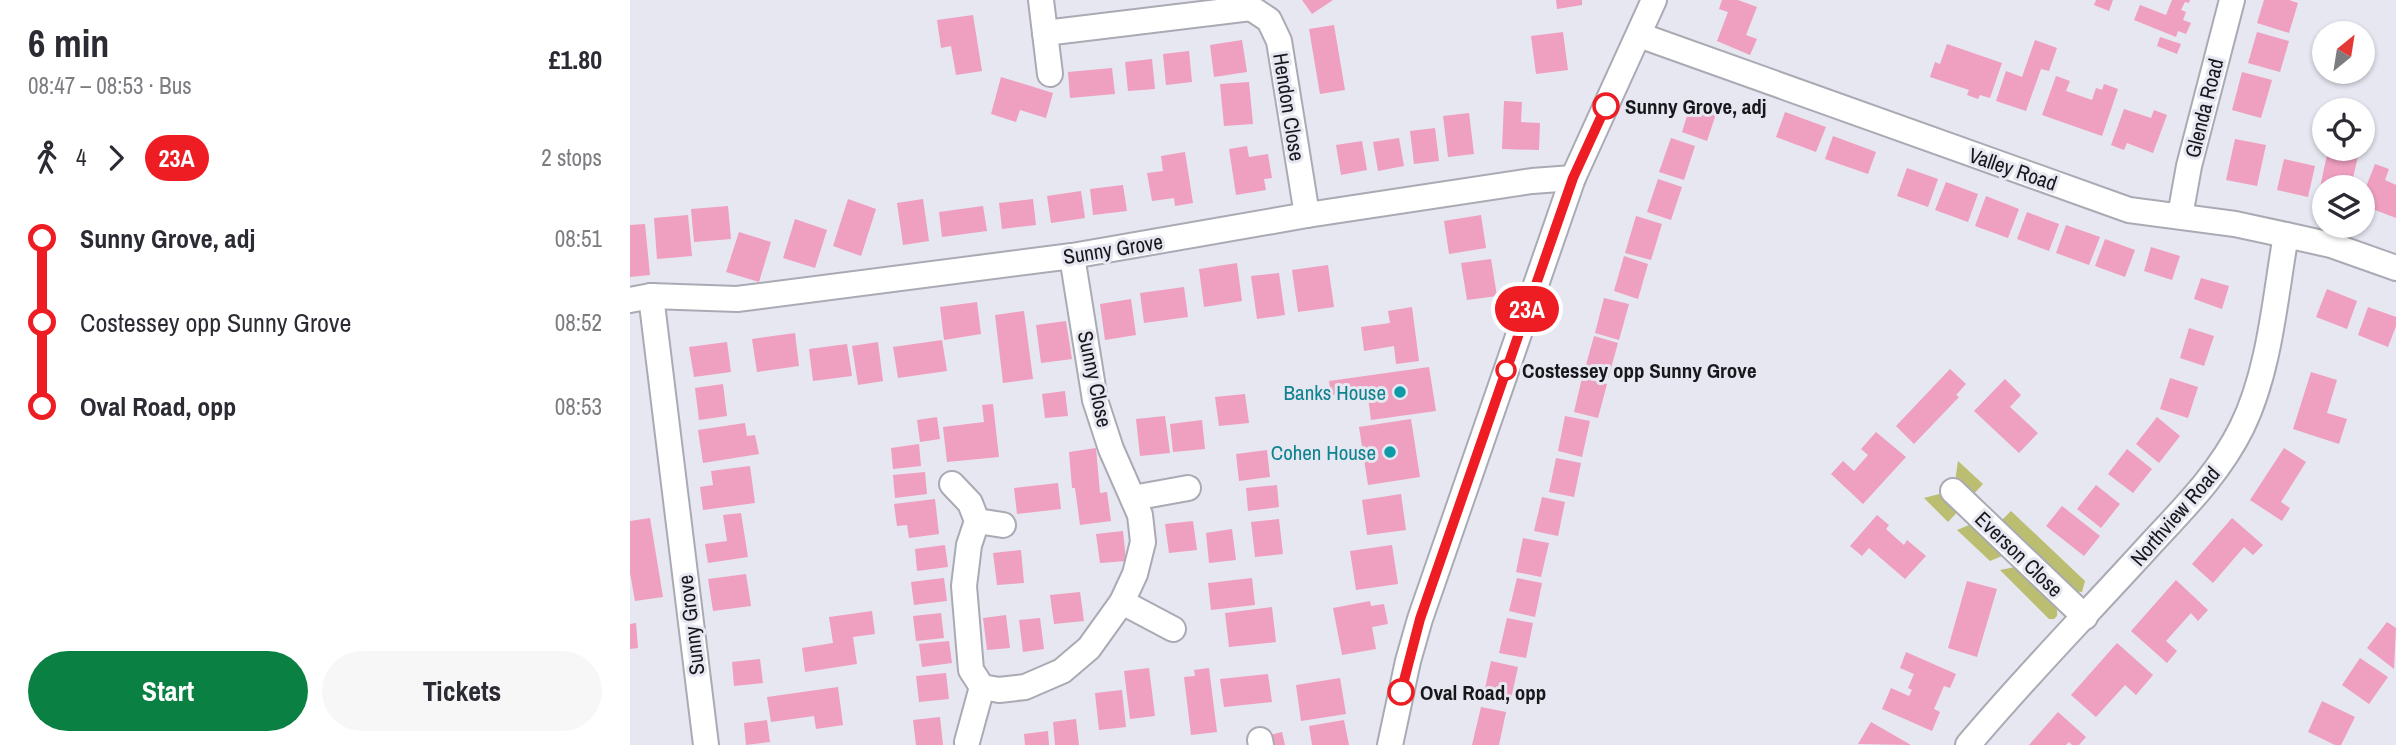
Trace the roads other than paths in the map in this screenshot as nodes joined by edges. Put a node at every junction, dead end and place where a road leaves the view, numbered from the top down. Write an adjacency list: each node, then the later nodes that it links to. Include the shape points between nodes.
1 (1041, 0): 4 (street)
2 (1654, 0): 5 (street)
3 (2232, 0): 9 (street, Glenda Road)
4 (1045, 33): 6 (street); 8 (street, Hendon Close, via 1251,8 1269,20 1279,41)
5 (1639, 35): 7 (street); 9 (street, Valley Road, via 2129,210)
6 (1050, 74)
7 (1573, 178): 8 (street, Sunny Grove); 26 (street, via 1420,619)
8 (1307, 215): 11 (street, Sunny Grove)
9 (2180, 216): 10 (street, Valley Road)
10 (2286, 235): 12 (street, Valley Road); 21 (street, Northview Road, via 2263,364 2243,425 2220,466)
11 (1072, 256): 13 (street, Sunny Grove, via 737,299); 17 (street, Sunny Close, via 1095,400)
12 (2396, 268)
13 (641, 298): 25 (street, Sunny Grove)
14 (951, 484): 18 (street, via 970,503)
15 (1188, 488): 17 (street)
16 (1953, 491): 21 (street, Everson Close)
17 (1133, 498): 20 (street, Sunny Close, via 1143,542)
18 (977, 521): 19 (street); 23 (street, via 964,586 971,670)
19 (1003, 525)
20 (1122, 602): 22 (street); 23 (street, Sunny Close, via 1089,648 1062,671 1025,687)
21 (2085, 617): 27 (street, Northview Road)
22 (1173, 628)
23 (982, 687): 24 (street)
24 (967, 742)
25 (706, 745)
26 (1390, 745)
27 (1968, 745)

